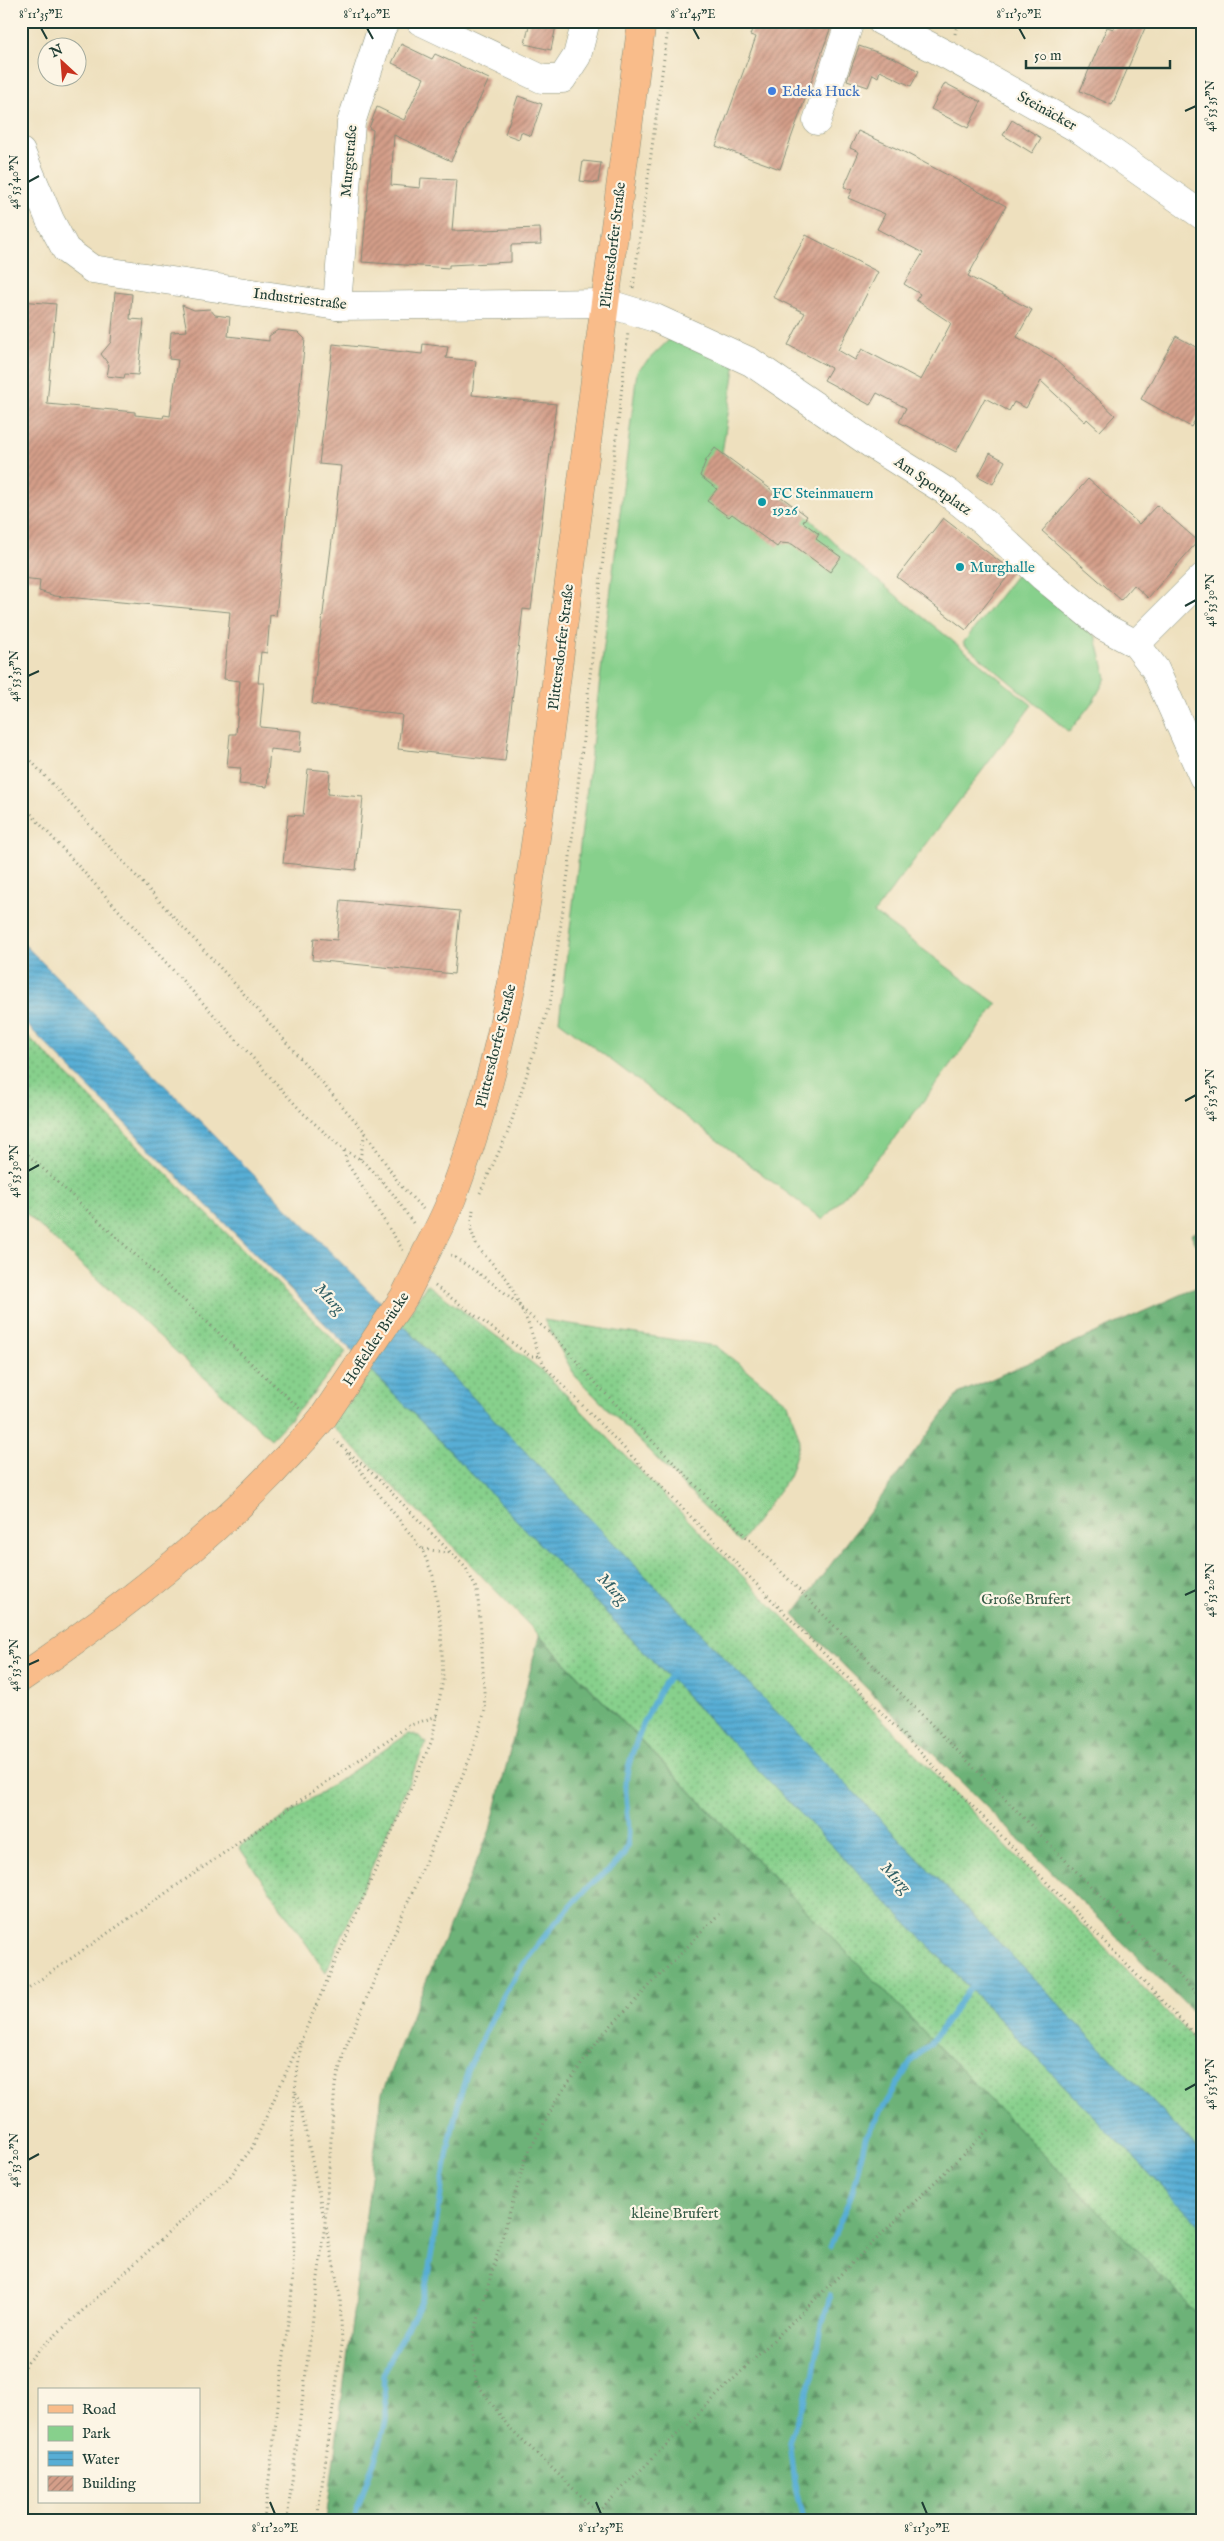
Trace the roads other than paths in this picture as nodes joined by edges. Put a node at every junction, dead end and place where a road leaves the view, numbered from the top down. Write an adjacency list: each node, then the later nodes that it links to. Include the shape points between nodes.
1 (386, 21): 10 (street, Murgstraße, via 350,123)
2 (420, 21): 3 (street, via 542,79 562,79 577,56)
3 (586, 21)
4 (642, 21): 11 (main road, Plittersdorfer Straße)
5 (850, 21): 7 (street)
6 (881, 21): 9 (street, Steinäcker, via 1082,131)
7 (817, 121)
8 (21, 152): 10 (street, Industriestraße, via 66,250 92,269)
9 (1203, 216)
10 (337, 306): 11 (street, Industriestraße)
11 (618, 306): 13 (street, Am Sportplatz, via 751,362 947,492 1097,621); 15 (main road, Plittersdorfer Straße, via 517,959 492,1075 455,1192 429,1227)
12 (1203, 577): 13 (street)
13 (1136, 644): 14 (street, Am Sportplatz, via 1155,669)
14 (1203, 777)
15 (435, 1256): 16 (main road, Hoffelder Brücke, bridge, via 315,1415 223,1523 88,1632)
16 (21, 1678)

